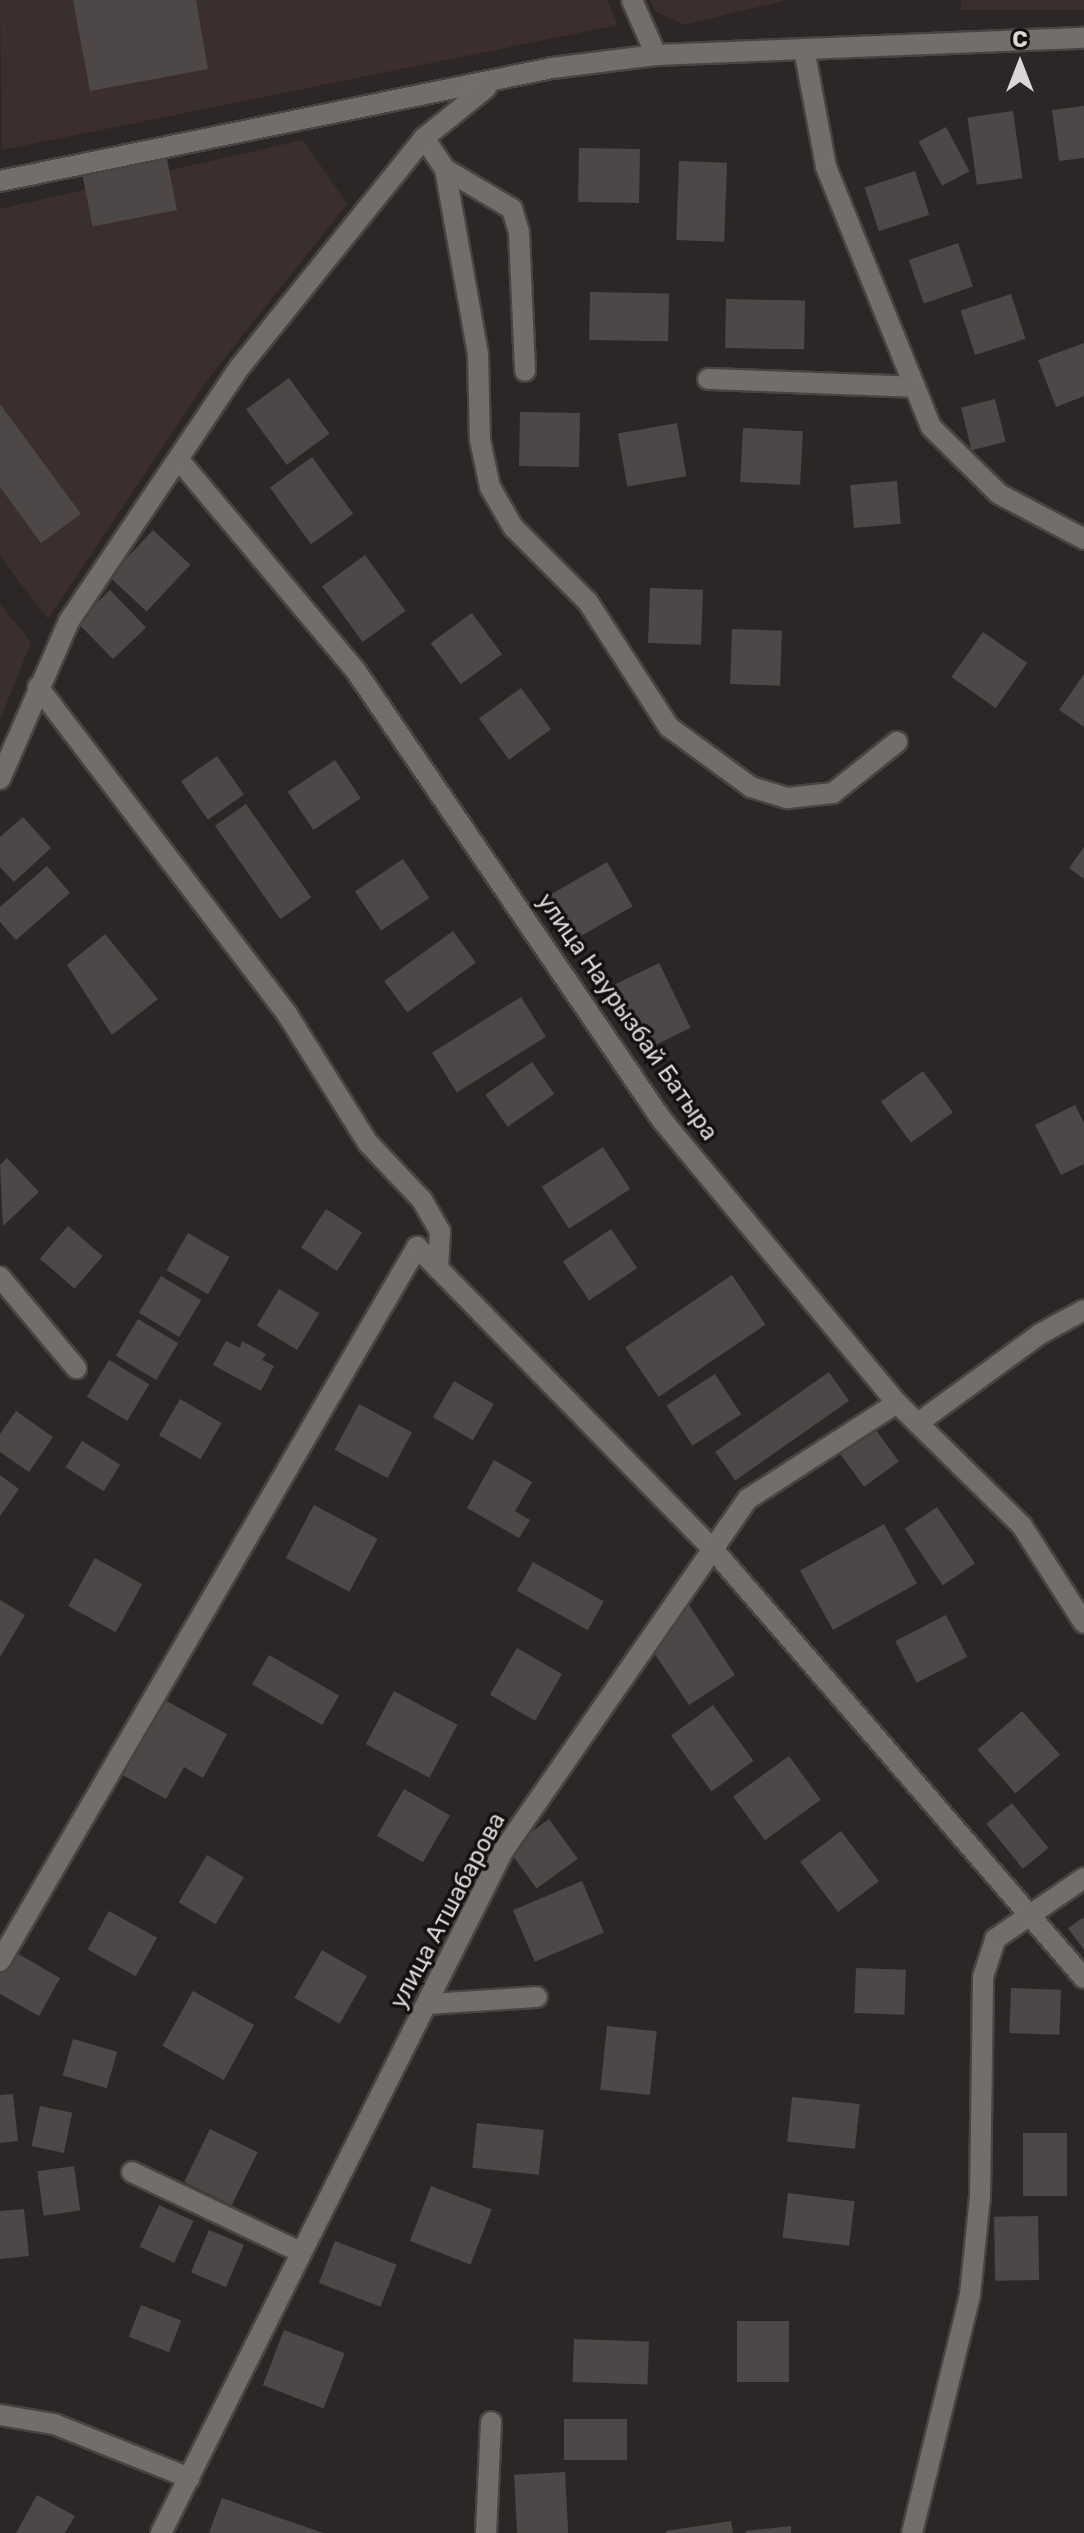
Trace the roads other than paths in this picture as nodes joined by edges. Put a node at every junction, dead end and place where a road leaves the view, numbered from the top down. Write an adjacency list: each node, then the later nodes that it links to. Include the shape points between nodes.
1 (632, 0): 4 (street)
2 (1084, 38): 3 (street)
3 (804, 49): 4 (street); 11 (street, via 826,167)
4 (656, 55): 5 (street)
5 (497, 81): 6 (street, via 455,107); 8 (street, via 204,135)
6 (424, 138): 7 (street); 12 (street, via 240,367)
7 (445, 169): 9 (street, via 512,209 519,232); 15 (street, via 478,354 480,440 490,487 513,527 588,602 669,727 751,787 787,798 833,793)
8 (0, 181)
9 (525, 371)
10 (708, 379): 11 (street)
11 (915, 387): 13 (street, via 931,427 960,462 999,494)
12 (179, 460): 14 (street, via 69,621); 21 (street, улица Наурызбай Батыра, via 356,671 662,1120)
13 (1084, 539)
14 (38, 687): 16 (street); 17 (street, via 287,1014 368,1143 422,1200 440,1231)
15 (897, 742)
16 (0, 779)
17 (438, 1269): 23 (street); 27 (street, via 417,1247)
18 (0, 1277): 20 (street)
19 (1084, 1310): 22 (street, via 1040,1334)
20 (76, 1368)
21 (897, 1403): 22 (street, улица Наурызбай Батыра); 23 (street, улица Атшабарова, via 748,1499)
22 (918, 1423): 24 (street, улица Наурызбай Батыра, via 1022,1526)
23 (711, 1547): 26 (street); 30 (street, улица Атшабарова, via 503,1851)
24 (1084, 1623)
25 (1084, 1878): 26 (street)
26 (1027, 1912): 28 (street); 38 (street, via 995,1939 983,1977 980,2197 970,2295)
27 (0, 1961)
28 (1084, 1978)
29 (537, 1997): 30 (street)
30 (429, 2004): 32 (street, улица Атшабарова)
31 (132, 2172): 32 (street)
32 (298, 2251): 35 (street, улица Атшабарова)
33 (0, 2415): 35 (street, via 54,2424)
34 (491, 2422): 37 (street)
35 (190, 2478): 36 (street, улица Атшабарова)
36 (161, 2533)
37 (486, 2533)
38 (912, 2533)

